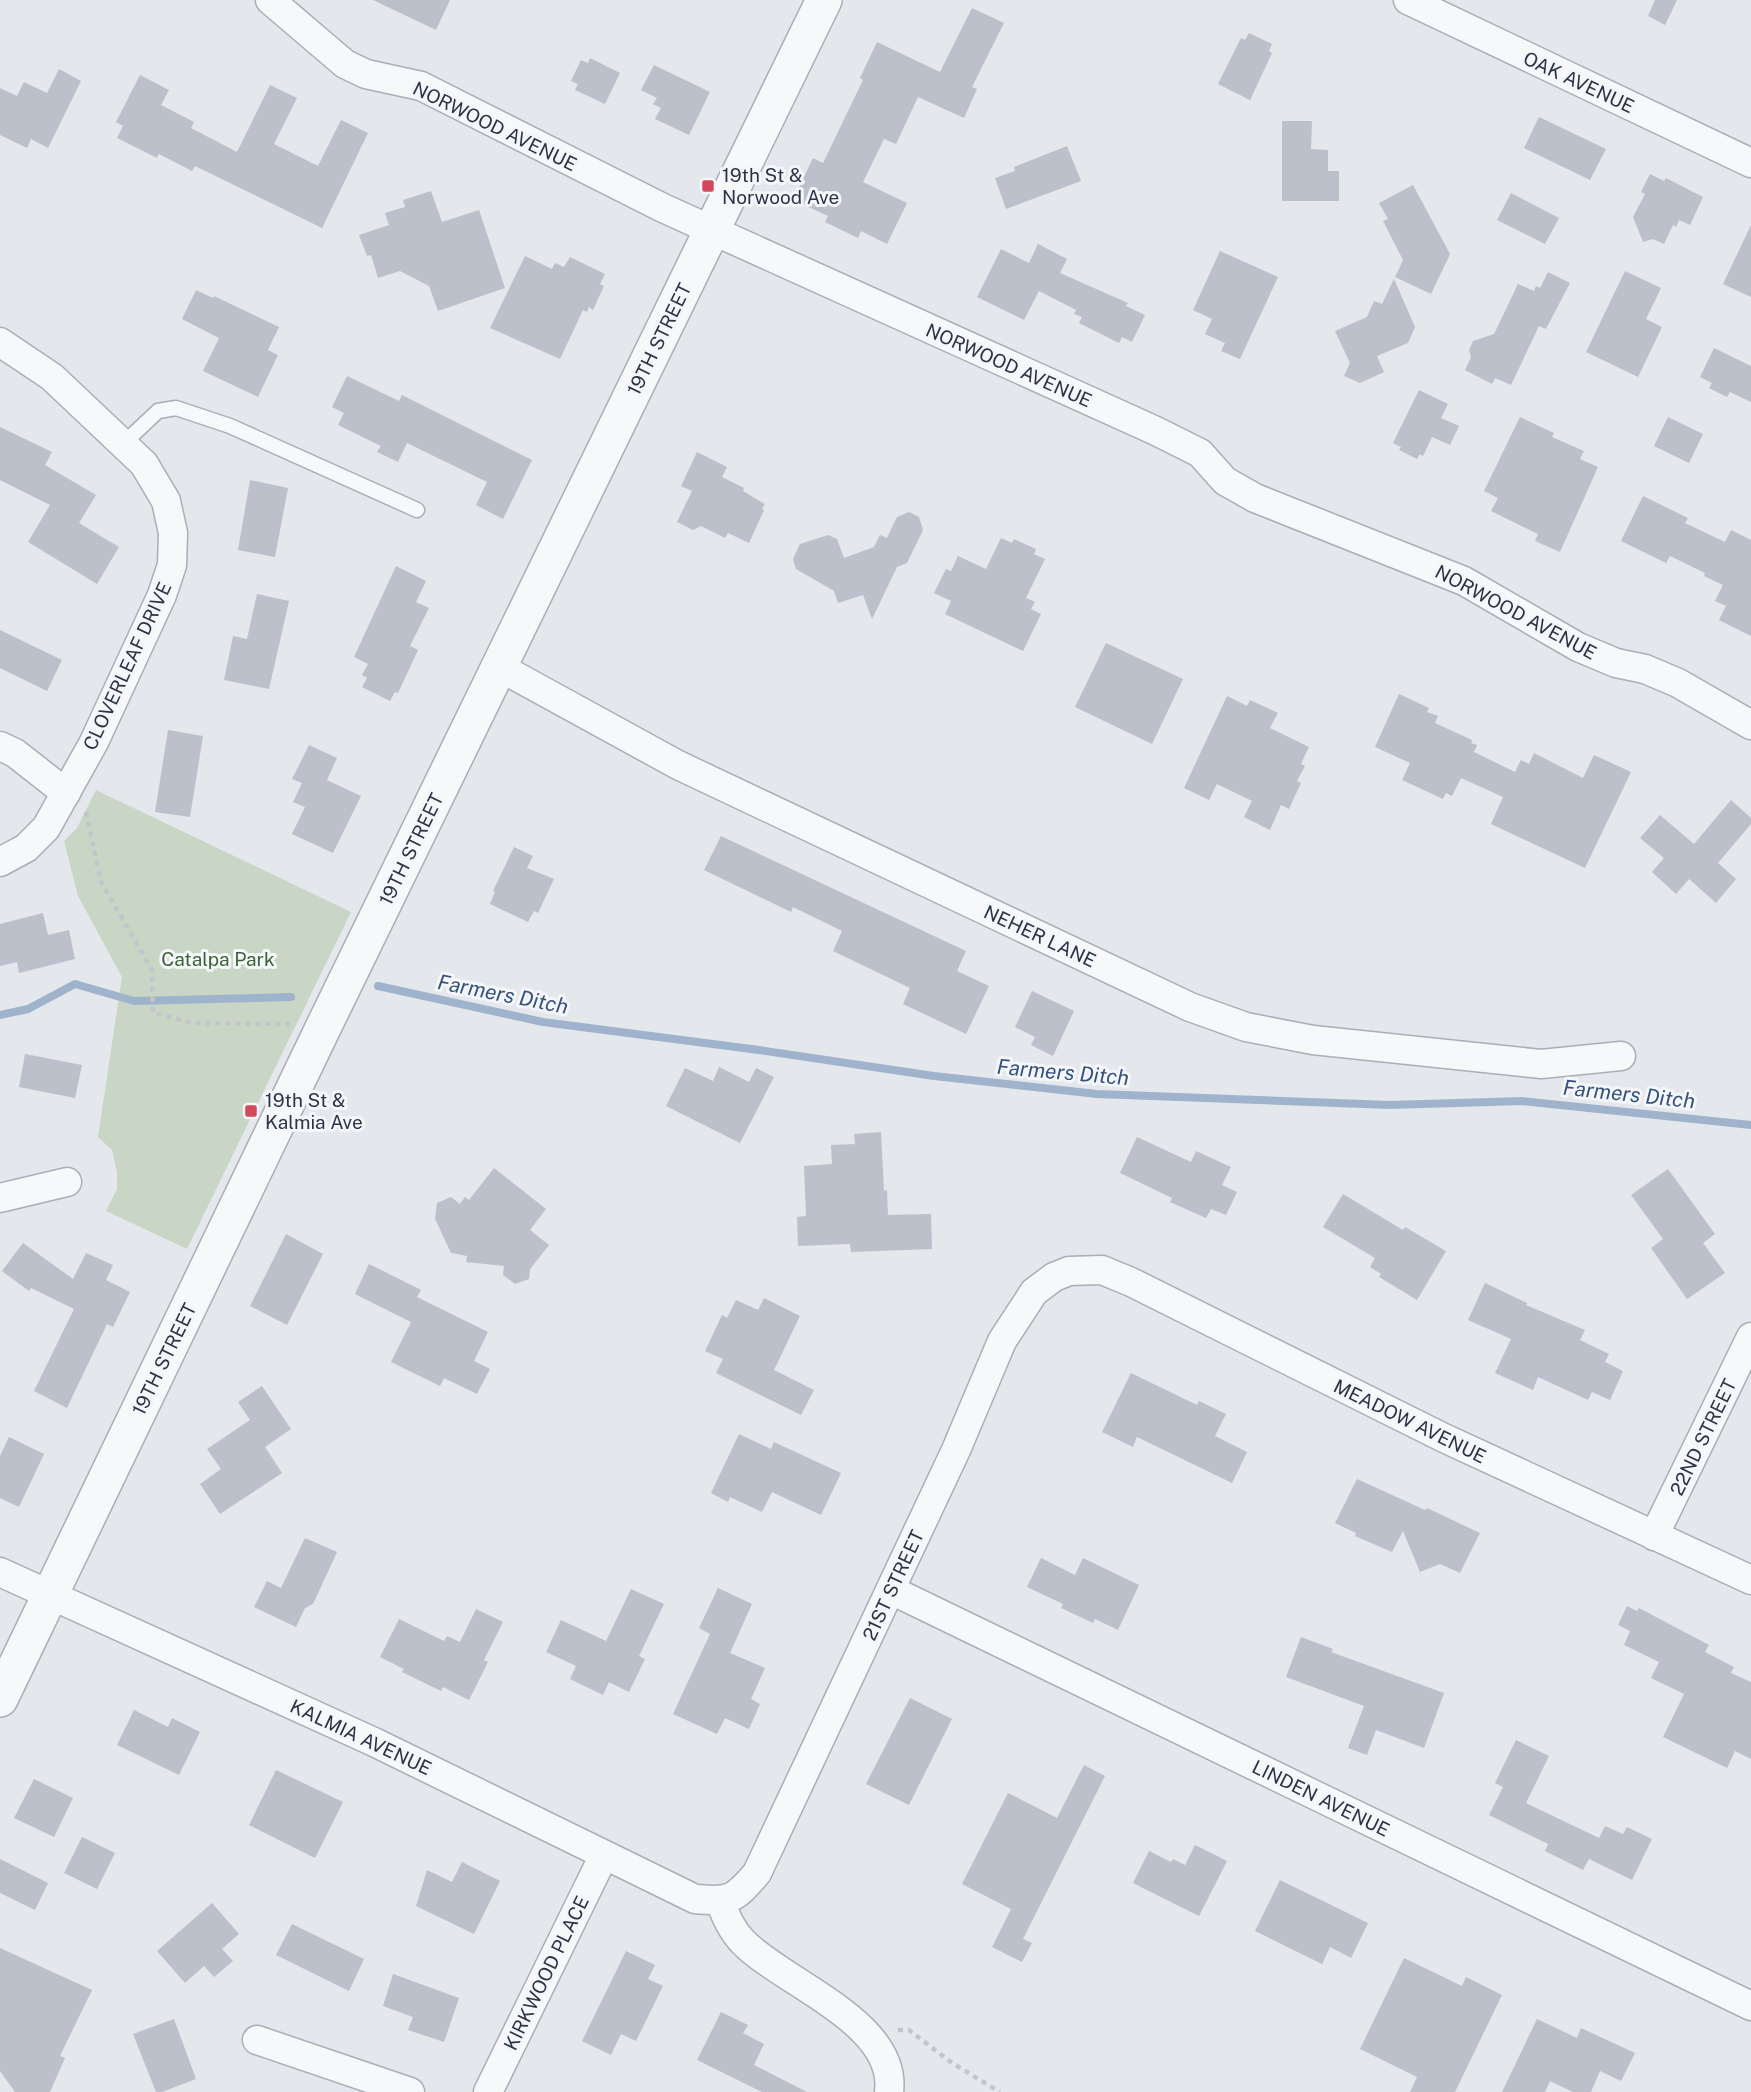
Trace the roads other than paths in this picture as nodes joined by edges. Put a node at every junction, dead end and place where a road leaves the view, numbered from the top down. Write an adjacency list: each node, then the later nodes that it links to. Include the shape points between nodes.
1 (270, 0): 5 (street, NORWOOD AVENUE, via 345,64 366,74 421,86)
2 (824, 0): 5 (street, 19TH STREET)
3 (1408, 0): 4 (street, OAK AVENUE)
4 (1751, 163)
5 (712, 230): 9 (street, 19TH STREET); 10 (street, NORWOOD AVENUE, via 1156,431 1199,453 1225,481 1255,498 1464,581 1578,647 1667,678)
6 (0, 342): 7 (street, CLOVERLEAF DRIVE, via 52,377)
7 (122, 444): 8 (lane, via 158,411 176,408 230,426); 12 (street, CLOVERLEAF DRIVE, via 144,464 166,501 173,533 172,565 157,607)
8 (417, 510)
9 (501, 668): 14 (street, NEHER LANE, via 678,765 1190,1007 1246,1027 1313,1040 1541,1064); 23 (street, 19TH STREET)
10 (1751, 725)
11 (0, 746): 12 (street)
12 (66, 793): 13 (street, CLOVERLEAF DRIVE, via 46,828 26,848)
13 (0, 862)
14 (1621, 1056)
15 (67, 1182): 16 (street)
16 (0, 1198)
17 (1069, 1271): 19 (street, MEADOW AVENUE, via 1102,1270 1131,1282 1444,1438); 22 (street, 21ST STREET, via 1034,1292 1002,1341)
18 (1751, 1337): 19 (street, 22ND STREET)
19 (1654, 1536): 21 (street, MEADOW AVENUE)
20 (0, 1572): 23 (street, KALMIA AVENUE)
21 (1751, 1580)
22 (891, 1590): 26 (street, 21ST STREET, via 757,1873 740,1894); 27 (street, LINDEN AVENUE)
23 (51, 1595): 24 (street, 19TH STREET); 25 (street, KALMIA AVENUE, via 374,1742)
24 (0, 1699)
25 (604, 1855): 26 (street, KALMIA AVENUE, via 695,1899); 30 (street, KIRKWOOD PLACE)
26 (720, 1901): 31 (street, via 729,1925 746,1944 866,2031 881,2052)
27 (1751, 2006)
28 (257, 2040): 29 (street)
29 (411, 2092)
30 (488, 2092)
31 (889, 2092)

